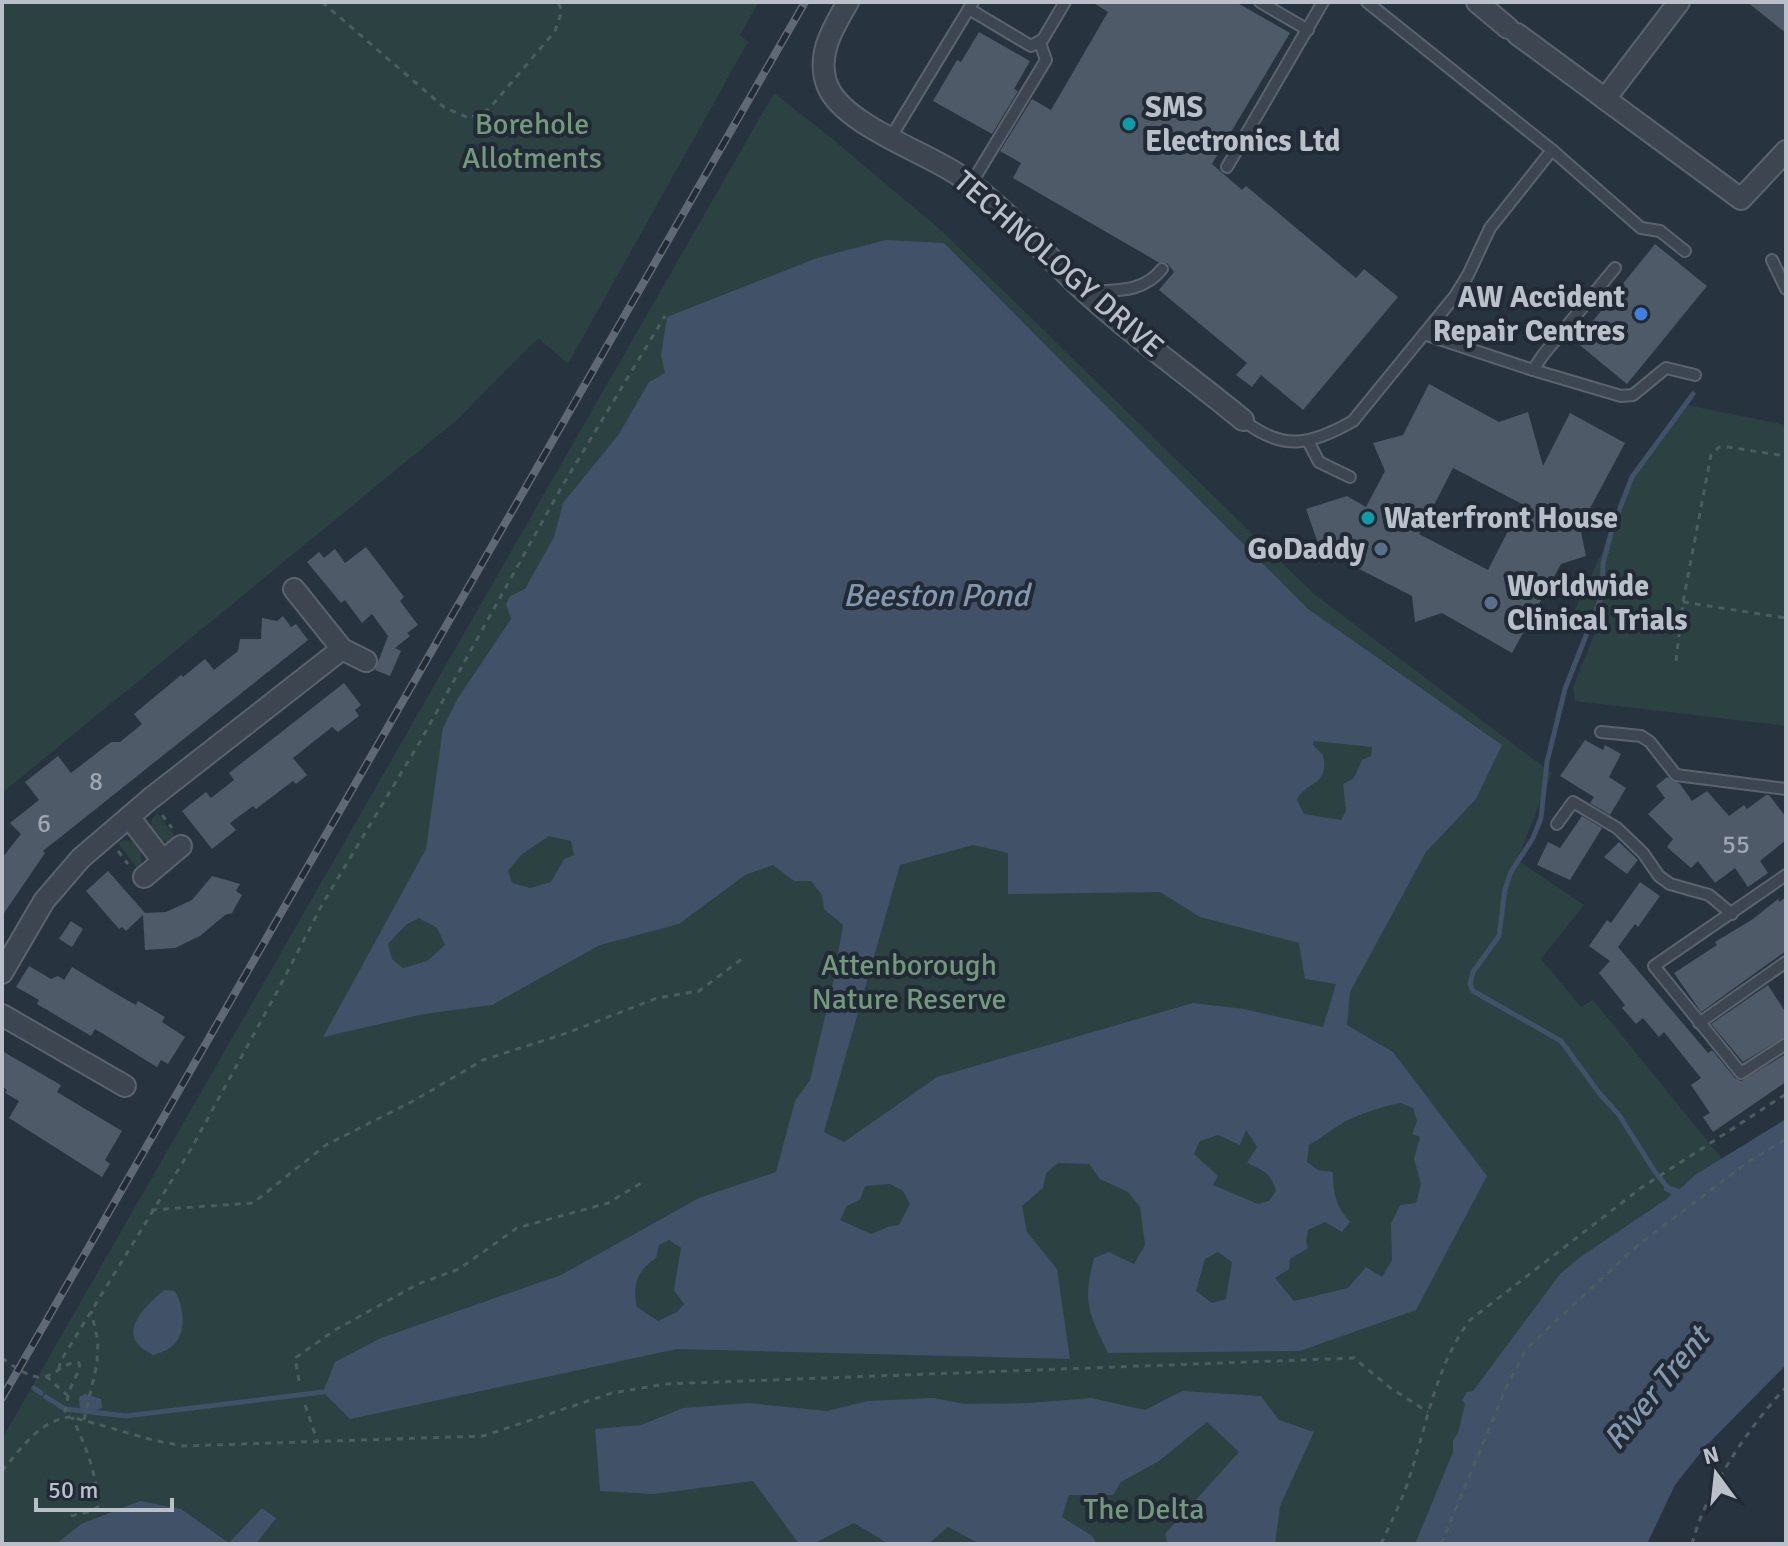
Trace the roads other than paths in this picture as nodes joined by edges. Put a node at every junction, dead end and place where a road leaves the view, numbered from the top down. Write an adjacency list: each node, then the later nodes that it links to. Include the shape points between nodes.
1 (848, 2): 12 (street, TECHNOLOGY DRIVE, via 824,49 828,86 845,111)
2 (1065, 2): 10 (lane)
3 (1260, 2): 9 (lane)
4 (1323, 2): 9 (lane)
5 (1367, 2): 13 (lane)
6 (1477, 2): 11 (street)
7 (1679, 2): 11 (street)
8 (971, 6): 10 (lane, via 1031,46); 12 (lane)
9 (1308, 30): 15 (lane)
10 (1040, 43): 16 (lane, via 1046,60)
11 (1605, 99): 14 (street, via 1741,199)
12 (891, 137): 16 (street, TECHNOLOGY DRIVE)
13 (1552, 150): 17 (lane, via 1641,228 1660,231); 23 (lane, via 1496,220 1468,275)
14 (1786, 151)
15 (1227, 167)
16 (971, 184): 22 (street, TECHNOLOGY DRIVE)
17 (1685, 251)
18 (1772, 260): 21 (lane)
19 (1615, 268): 24 (lane)
20 (1162, 269): 22 (lane, via 1151,283)
21 (1786, 289)
22 (1085, 292): 26 (street, TECHNOLOGY DRIVE)
23 (1424, 334): 24 (lane); 27 (lane, via 1353,421)
24 (1533, 370): 25 (lane, via 1621,396 1633,395 1666,368)
25 (1695, 375)
26 (1243, 420): 27 (lane, via 1278,440)
27 (1308, 441): 28 (lane, via 1319,462)
28 (1350, 477)
29 (294, 589): 30 (street)
30 (342, 649): 31 (street); 34 (street)
31 (366, 661)
32 (1601, 732): 33 (lane, via 1641,736 1676,775)
33 (1786, 789)
34 (129, 817): 37 (street); 42 (street, via 53,888)
35 (1557, 824): 40 (lane, via 1573,802 1617,828 1670,884 1709,895)
36 (181, 846): 37 (street)
37 (163, 861): 39 (street)
38 (1786, 875): 40 (lane)
39 (144, 877)
40 (1732, 914): 44 (lane, via 1654,966)
41 (1786, 962): 44 (lane)
42 (2, 973)
43 (2, 1015): 46 (street)
44 (1699, 1023): 45 (lane, via 1741,1073)
45 (1786, 1044)
46 (125, 1086)

